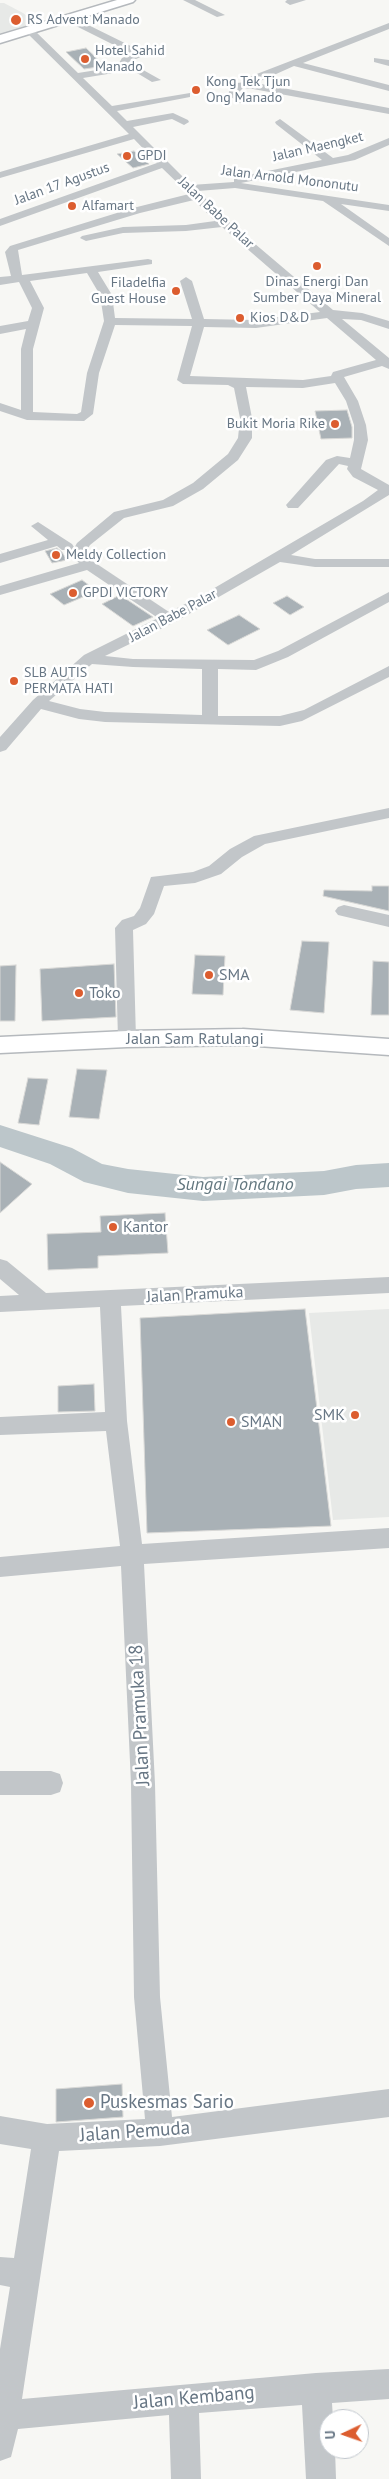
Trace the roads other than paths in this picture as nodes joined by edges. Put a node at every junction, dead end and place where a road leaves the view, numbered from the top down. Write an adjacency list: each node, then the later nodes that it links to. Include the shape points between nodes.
1 (129, 0): 6 (main road)
2 (188, 0): 5 (street)
3 (301, 0): 4 (street)
4 (290, 2)
5 (220, 15)
6 (69, 19): 8 (main road); 13 (street, via 140,54 125,60 124,63)
7 (389, 26): 12 (street)
8 (30, 31): 9 (main road); 14 (street, Jalan Babe Palar)
9 (0, 39)
10 (377, 60): 11 (street)
11 (389, 63)
12 (296, 64): 16 (street, via 252,79); 17 (street)
13 (130, 67): 14 (street); 15 (street, via 136,67)
14 (76, 76): 20 (street, Jalan Babe Palar)
15 (156, 80)
16 (253, 86): 19 (street, via 241,85 234,91 233,95); 21 (street)
17 (389, 88)
18 (186, 95): 20 (street)
19 (240, 100)
20 (109, 110): 24 (street, Jalan Babe Palar)
21 (389, 111)
22 (184, 122): 24 (street, via 175,116)
23 (280, 122): 27 (street)
24 (125, 125): 25 (street, Jalan Babe Palar)
25 (135, 136): 28 (street, Jalan Babe Palar); 29 (street)
26 (389, 141): 27 (street, Jalan Maengket, via 372,150)
27 (332, 162): 30 (street, Jalan Maengket)
28 (163, 164): 31 (street, Jalan Babe Palar); 34 (street, Jalan 17 Agustus)
29 (0, 175)
30 (222, 184): 31 (street, Jalan Arnold Mononutu); 32 (street, Jalan Arnold Mononutu)
31 (192, 192): 35 (street, Jalan Babe Palar); 40 (street, Jalan Arnold Mononutu, via 14,248 11,252)
32 (325, 198): 33 (street, Jalan Arnold Mononutu); 37 (street)
33 (389, 208)
34 (0, 223)
35 (224, 223): 36 (street, via 123,230); 43 (street, Jalan Babe Palar)
36 (86, 238)
37 (389, 242)
38 (148, 262): 39 (street)
39 (90, 268): 40 (street); 44 (street, via 106,295)
40 (20, 278): 41 (street); 45 (street, via 38,304)
41 (0, 281)
42 (186, 281): 46 (street)
43 (332, 314): 46 (street, via 266,323); 47 (street, via 356,316); 49 (street, Jalan Babe Palar)
44 (110, 321): 46 (street); 53 (street, via 93,373 87,414 79,418)
45 (34, 324): 48 (street); 53 (street, via 27,349)
46 (199, 324): 51 (street, via 182,380)
47 (389, 325)
48 (0, 330)
49 (387, 363): 50 (street, via 339,373)
50 (339, 379): 51 (street, via 303,384); 54 (street, via 352,400 360,425 361,440)
51 (236, 383): 59 (street, via 240,386 246,418 246,438 233,457 181,498 118,515 84,543)
52 (0, 407): 53 (street)
53 (27, 416)
54 (355, 463): 55 (street, via 354,469 358,474); 56 (street, via 344,460 331,463)
55 (388, 489): 60 (street, Jalan Babe Palar)
56 (293, 505)
57 (38, 526): 58 (street)
58 (58, 541): 59 (street); 61 (street)
59 (78, 554): 63 (street)
60 (278, 557): 62 (street, via 315,563); 66 (street, Jalan Babe Palar)
61 (0, 559)
62 (389, 563)
63 (89, 565): 64 (street); 66 (street)
64 (0, 591)
65 (389, 596): 68 (street, via 262,663)
66 (170, 619): 67 (street, Jalan Babe Palar)
67 (89, 658): 68 (street, via 133,663); 70 (street, Jalan Babe Palar)
68 (210, 664): 71 (street)
69 (389, 671): 71 (street, via 297,718)
70 (38, 704): 71 (street, via 80,714); 72 (street, Jalan Babe Palar)
71 (210, 720)
72 (0, 747)
73 (389, 813): 76 (street, via 260,840 215,870 195,877 157,881 148,910 140,920 124,928)
74 (344, 911): 75 (street)
75 (389, 921)
76 (127, 1039): 77 (main road, Jalan Sam Ratulangi); 78 (main road, Jalan Sam Ratulangi, via 243,1037)
77 (0, 1046)
78 (389, 1047)
79 (0, 1267): 82 (street)
80 (389, 1285): 81 (street, Jalan Pramuka)
81 (110, 1299): 82 (street, Jalan Pramuka); 84 (street, Jalan Pramuka 18)
82 (42, 1302): 83 (street, Jalan Pramuka)
83 (0, 1304)
84 (116, 1421): 85 (street); 87 (street, Jalan Pramuka 18)
85 (0, 1426)
86 (389, 1538): 87 (street)
87 (132, 1555): 88 (street); 93 (street, Jalan Pramuka 18, via 143,1784 147,1997)
88 (0, 1567)
89 (0, 1783): 90 (street)
90 (51, 1783)
91 (389, 2103): 93 (street, Jalan Pemuda)
92 (0, 2130): 94 (street, Jalan Pemuda)
93 (160, 2132): 94 (street, Jalan Pemuda)
94 (47, 2138): 95 (street)
95 (13, 2272): 99 (street)
96 (389, 2384): 97 (street, Jalan Kembang)
97 (316, 2388): 98 (street, Jalan Kembang); 102 (street)
98 (184, 2399): 99 (street, Jalan Kembang); 101 (street)
99 (3, 2416): 100 (street)
100 (0, 2446)
101 (186, 2479)
102 (321, 2479)

